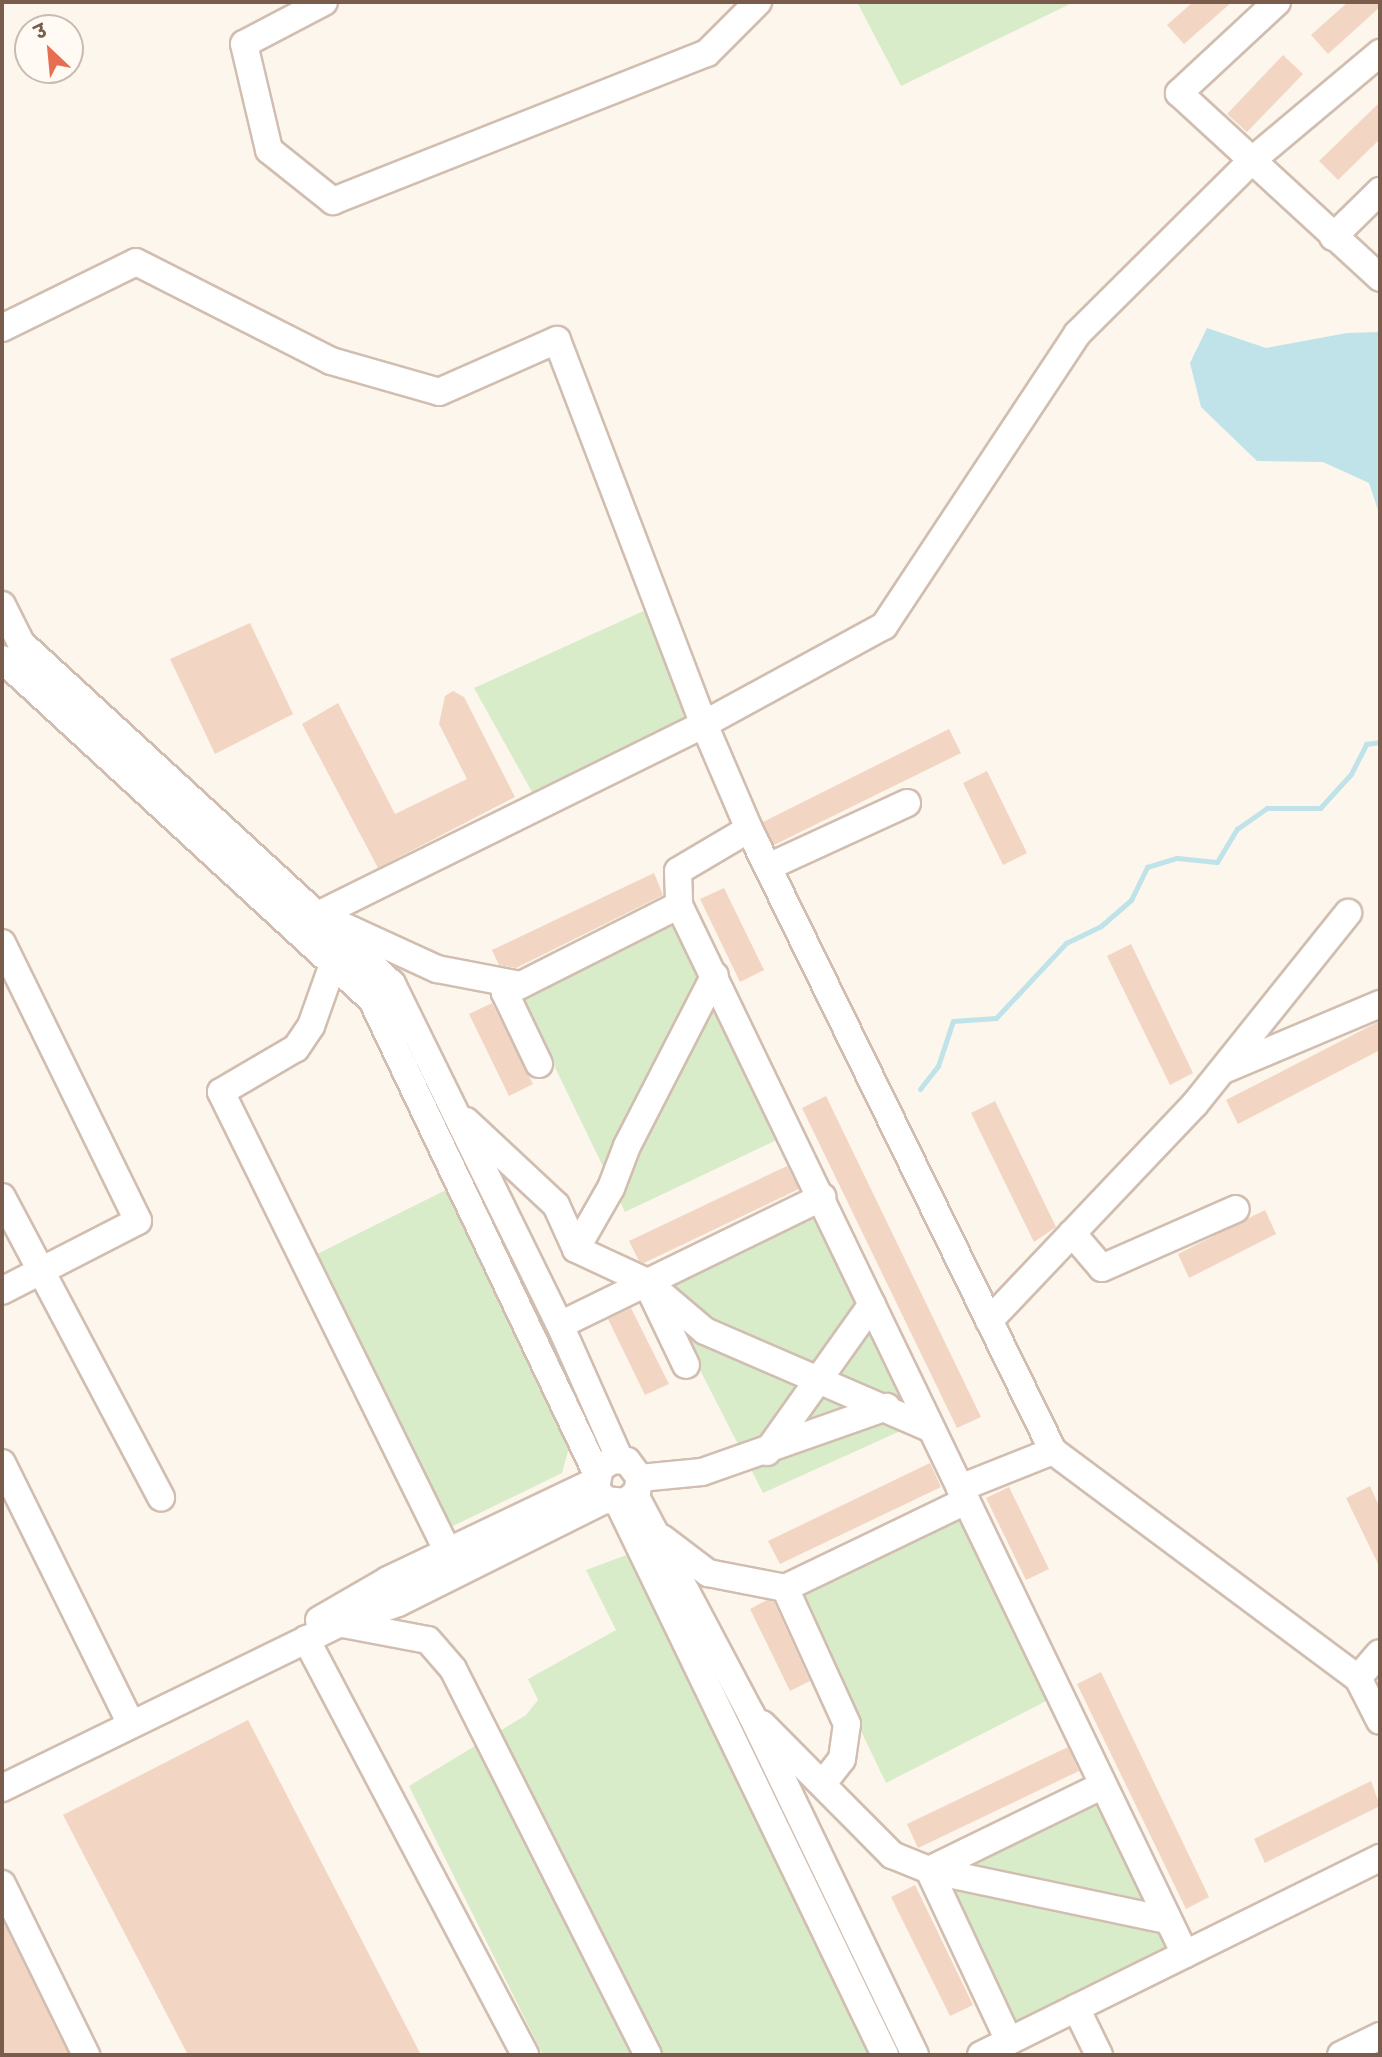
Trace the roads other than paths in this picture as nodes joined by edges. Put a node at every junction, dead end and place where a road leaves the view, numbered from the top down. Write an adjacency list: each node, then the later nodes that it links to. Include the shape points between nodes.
1 (324, 2): 2 (street, via 244,44 269,150 332,201 707,53)
2 (758, 2)
3 (1277, 2): 5 (street, via 1179,93)
4 (1380, 52): 5 (street)
5 (1250, 162): 7 (street); 12 (street, via 1077,334 884,626)
6 (1380, 191): 7 (street)
7 (1333, 237): 8 (street)
8 (1380, 278)
9 (2, 328): 12 (street, via 136,262 331,361 439,392 557,340)
10 (2, 605): 18 (street, via 21,643)
11 (2, 659): 19 (street)
12 (704, 724): 14 (street); 18 (street)
13 (907, 803): 15 (street)
14 (750, 829): 15 (street); 16 (street, via 678,871)
15 (768, 867): 39 (street)
16 (679, 905): 22 (street); 23 (street)
17 (1348, 913): 26 (street)
18 (318, 915): 19 (street); 23 (street, via 438,969); 27 (street, via 392,984)
19 (305, 939): 21 (street)
20 (2, 943): 33 (street, via 138,1221)
21 (333, 964): 38 (street, via 372,999); 52 (street, via 311,1026 296,1048 221,1092)
22 (715, 975): 29 (street); 32 (street, via 627,1146 611,1188)
23 (520, 985): 25 (street, via 505,993)
24 (1380, 1004): 26 (street)
25 (539, 1064)
26 (1221, 1070): 31 (street)
27 (452, 1108): 32 (street, via 556,1205); 36 (street)
28 (2, 1196): 33 (street)
29 (822, 1197): 34 (street); 37 (street)
30 (1236, 1209): 31 (street, via 1102,1268)
31 (1072, 1233): 39 (street)
32 (576, 1249): 34 (street)
33 (40, 1272): 35 (street); 50 (street)
34 (647, 1282): 40 (street); 41 (street); 42 (street, via 705,1331)
35 (2, 1291)
36 (545, 1295): 38 (street); 40 (street)
37 (872, 1304): 42 (street); 44 (street)
38 (518, 1308): 48 (street)
39 (989, 1321): 45 (street)
40 (560, 1325): 48 (street, via 620,1460 606,1463)
41 (686, 1365)
42 (820, 1379): 43 (street); 46 (street)
43 (887, 1407): 44 (street); 46 (street)
44 (931, 1429): 49 (street)
45 (1053, 1451): 49 (street); 57 (street)
46 (767, 1452): 48 (street, via 702,1472)
47 (2, 1463): 60 (street)
48 (615, 1489): 51 (street); 52 (street); 54 (street, via 398,1603); 75 (street)
49 (963, 1495): 53 (street); 62 (street)
50 (161, 1497)
51 (655, 1532): 53 (street, via 708,1573); 58 (street)
52 (447, 1550): 55 (street, via 322,1614)
53 (785, 1588): 61 (street, via 847,1724 842,1759)
54 (340, 1623): 55 (street); 74 (street, via 428,1640 453,1669)
55 (306, 1639): 60 (street); 73 (street)
56 (1380, 1653): 57 (street)
57 (1358, 1678): 59 (street)
58 (751, 1714): 61 (street); 76 (street)
59 (1380, 1721)
60 (131, 1724): 63 (street)
61 (824, 1782): 65 (street, via 892,1855)
62 (1101, 1786): 65 (street); 67 (street)
63 (2, 1788)
64 (1380, 1858): 68 (street)
65 (929, 1870): 67 (street); 70 (street)
66 (2, 1884): 72 (street)
67 (1166, 1920): 68 (street)
68 (1185, 1954): 69 (street)
69 (1076, 2008): 70 (street); 78 (street)
70 (1009, 2041): 77 (street)
71 (1376, 2044): 79 (street)
72 (86, 2055)
73 (525, 2055)
74 (648, 2055)
75 (885, 2055)
76 (915, 2055)
77 (981, 2055)
78 (1099, 2055)
79 (1341, 2055)

